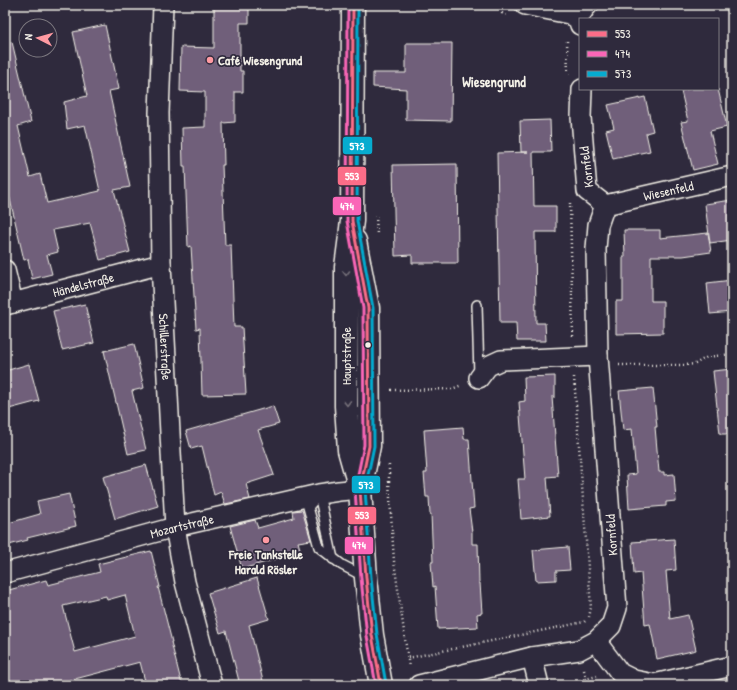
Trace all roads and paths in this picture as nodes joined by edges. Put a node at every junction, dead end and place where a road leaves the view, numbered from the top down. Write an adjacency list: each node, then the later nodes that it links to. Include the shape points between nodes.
1 (163, 5): 8 (street, Schillerstraße, via 159,113)
2 (353, 5): 16 (main road, Hauptstraße, via 352,221 346,266 346,406 349,450)
3 (525, 5): 4 (street)
4 (582, 16)
5 (582, 90): 7 (street, Kornfeld, via 581,117 586,191)
6 (732, 176): 7 (street, Wiesenfeld)
7 (605, 205): 13 (street, Kornfeld, via 598,225 596,249)
8 (161, 264): 10 (street, Händelstraße); 18 (street, Schillerstraße)
9 (5, 270): 10 (street)
10 (9, 304)
11 (477, 305): 14 (lane)
12 (732, 354): 13 (path, via 706,357 695,364 685,366)
13 (599, 360): 14 (street, via 501,360 488,366); 22 (street, Kornfeld, via 617,608 611,626)
14 (479, 378): 15 (path, via 452,389)
15 (391, 390)
16 (360, 489): 17 (street, Mozartstraße); 21 (main road, Hauptstraße)
17 (319, 494): 18 (street, Mozartstraße); 19 (lane); 19 (lane, via 308,507 319,547)
18 (175, 527): 20 (street, Mozartstraße); 26 (street, Schillerstraße, via 185,582)
19 (333, 559): 21 (lane)
20 (5, 573)
21 (366, 578): 27 (main road, Hauptstraße)
22 (596, 641): 23 (street, Kornfeld, via 578,650); 24 (street, via 620,673 634,680 654,684)
23 (532, 657): 28 (street, Kornfeld); 29 (street)
24 (732, 666)
25 (586, 679): 30 (path)
26 (212, 685)
27 (381, 685)
28 (419, 685)
29 (539, 685)
30 (564, 685)

